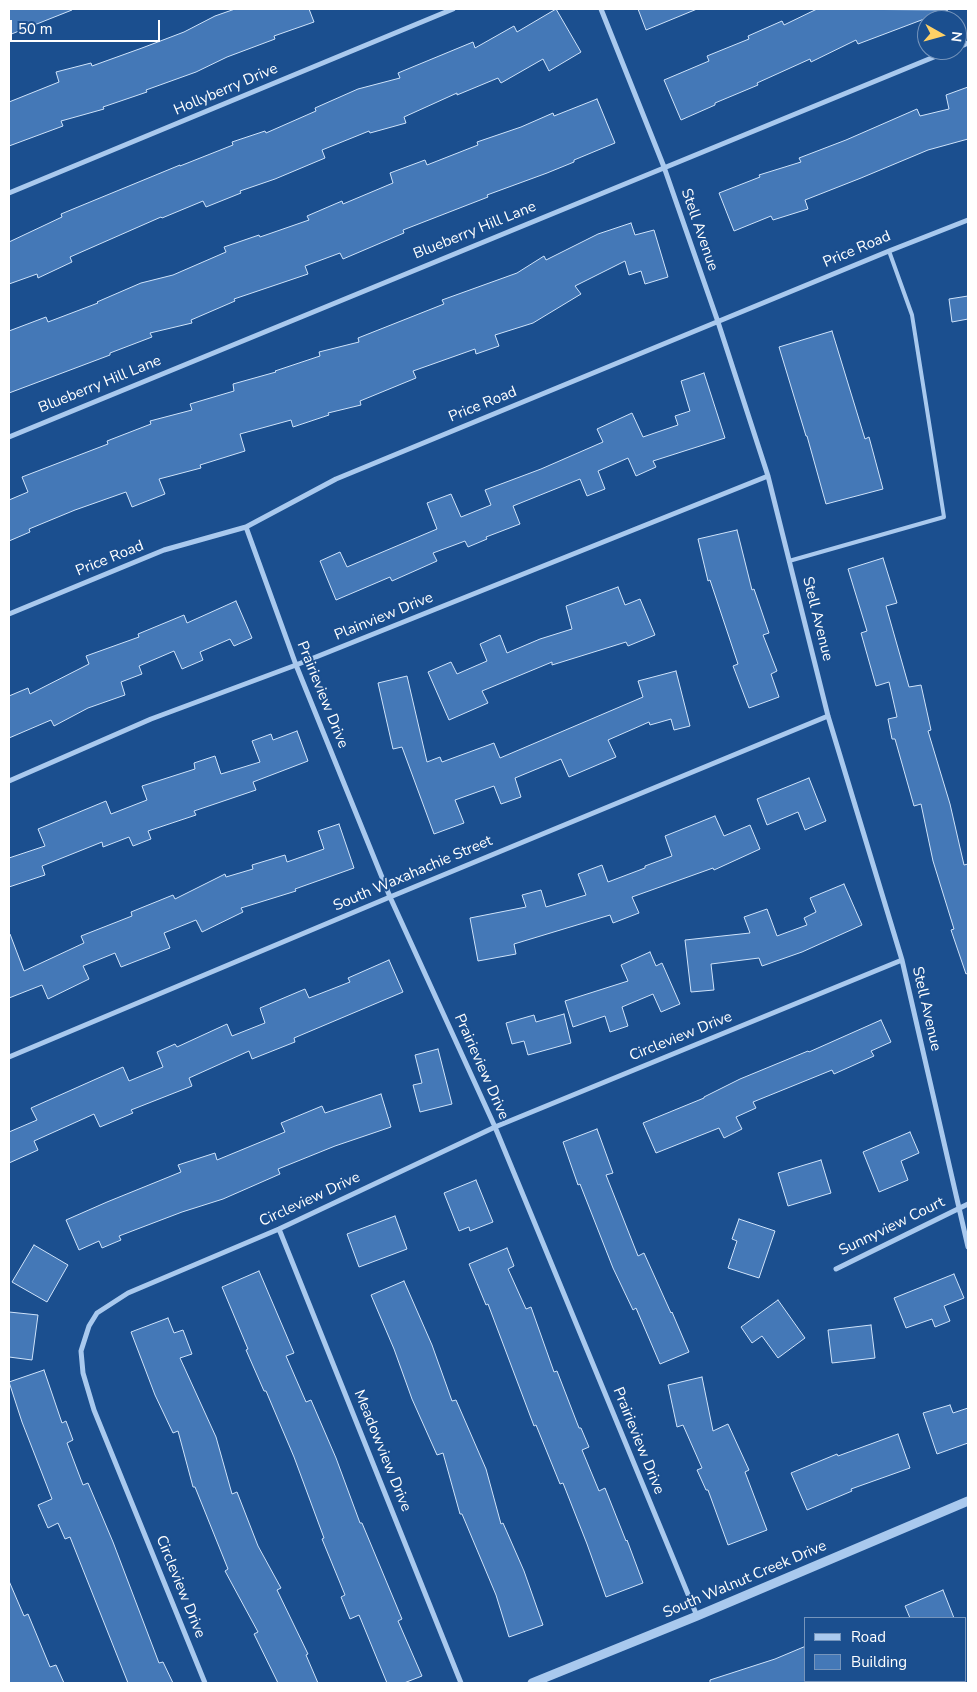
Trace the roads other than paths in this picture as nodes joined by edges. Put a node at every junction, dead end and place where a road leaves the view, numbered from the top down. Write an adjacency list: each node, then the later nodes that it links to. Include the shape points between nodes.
1 (453, 9): 5 (street, Hollyberry Drive)
2 (601, 9): 4 (street, Stell Avenue)
3 (926, 60): 4 (street, Blueberry Hill Lane)
4 (664, 167): 8 (street, Stell Avenue); 9 (street, Blueberry Hill Lane)
5 (9, 193)
6 (968, 220): 7 (street, Price Road)
7 (889, 250): 8 (street, Price Road); 12 (lane, via 912,315 944,517)
8 (718, 322): 10 (street, Stell Avenue); 11 (street, Price Road, via 336,479)
9 (9, 436)
10 (768, 476): 12 (street, Stell Avenue); 14 (street, Plainview Drive)
11 (246, 527): 13 (street, Price Road, via 164,550); 14 (street, Prairieview Drive)
12 (789, 561): 15 (street, Stell Avenue)
13 (9, 614)
14 (296, 665): 16 (street, Plainview Drive, via 151,719); 17 (street, Prairieview Drive)
15 (828, 716): 17 (street, South Waxahachie Street); 18 (street, Stell Avenue)
16 (9, 781)
17 (390, 897): 19 (street, South Waxahachie Street); 20 (street, Prairieview Drive)
18 (902, 960): 20 (street, Circleview Drive); 22 (street, Stell Avenue)
19 (9, 1057)
20 (495, 1127): 23 (street, Circleview Drive); 27 (street, Prairieview Drive)
21 (968, 1204): 22 (street, Sunnyview Court)
22 (959, 1208): 24 (street, Stell Avenue); 25 (street, Sunnyview Court)
23 (279, 1228): 28 (street, Circleview Drive, via 128,1293 97,1313 81,1351 94,1410); 29 (street, Meadowview Drive)
24 (968, 1247)
25 (836, 1269)
26 (968, 1500): 27 (street, South Walnut Creek Drive)
27 (697, 1616): 30 (street, South Walnut Creek Drive)
28 (205, 1683)
29 (461, 1683)
30 (532, 1683)

